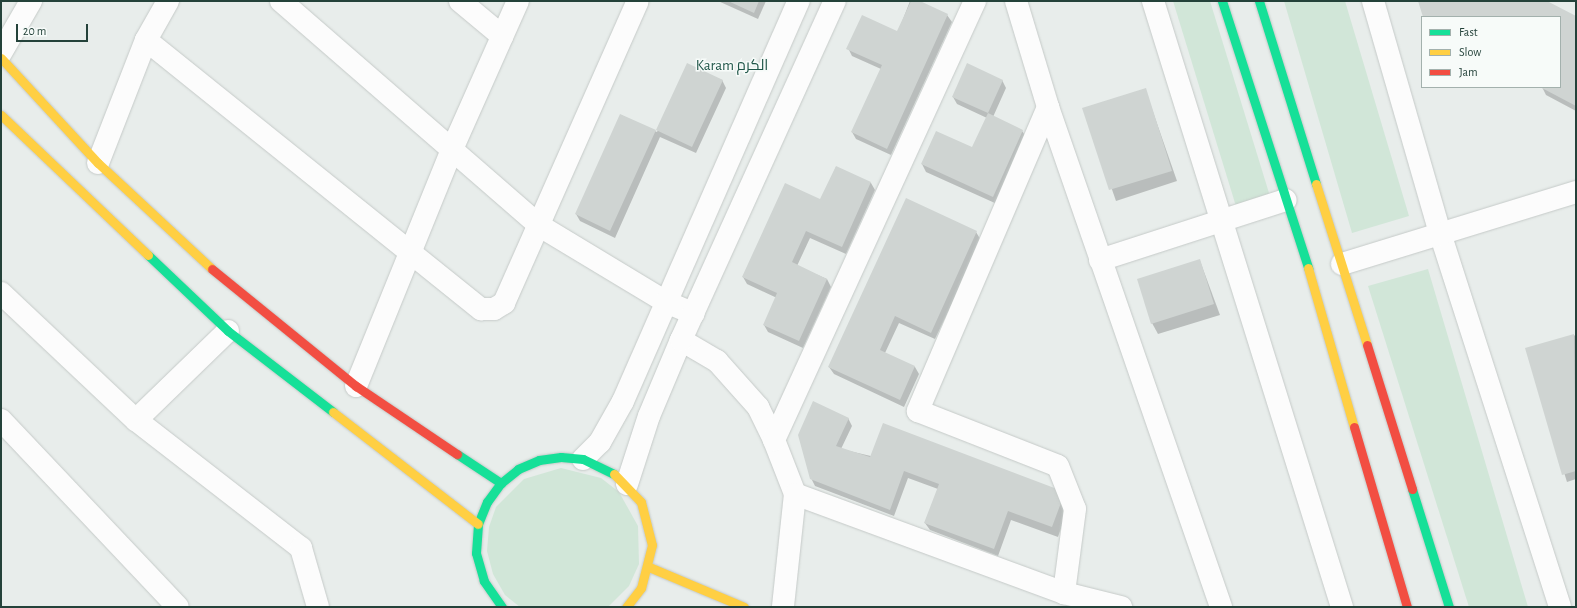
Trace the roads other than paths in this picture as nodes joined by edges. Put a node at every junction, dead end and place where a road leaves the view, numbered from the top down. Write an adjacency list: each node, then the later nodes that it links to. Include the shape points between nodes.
1 (31, 1): 17 (street)
2 (168, 1): 16 (street)
3 (281, 1): 21 (street)
4 (460, 1): 15 (street)
5 (518, 1): 15 (street)
6 (638, 1): 26 (street)
7 (799, 1): 32 (street)
8 (835, 1): 33 (street)
9 (975, 1): 39 (street)
10 (1016, 1): 19 (street)
11 (1153, 1): 25 (street)
12 (1222, 1): 24 (main road)
13 (1259, 1): 30 (main road)
14 (1373, 1): 27 (street)
15 (502, 36): 21 (street)
16 (146, 40): 22 (street); 28 (street)
17 (1, 54)
18 (1, 58): 22 (main road)
19 (1048, 108): 29 (street); 46 (street, via 918,411 1058,466 1075,509)
20 (1, 115): 34 (main road)
21 (453, 147): 26 (street); 28 (street)
22 (98, 163): 36 (main road, via 217,274)
23 (1576, 192): 27 (street)
24 (1286, 200): 25 (street); 56 (main road)
25 (1222, 221): 29 (street); 55 (street)
26 (540, 226): 28 (street, via 504,303 494,309 481,309); 32 (street)
27 (1440, 233): 30 (street); 58 (street)
28 (410, 253): 36 (street)
29 (1100, 260): 54 (street)
30 (1342, 264): 57 (main road)
31 (1, 293): 38 (street)
32 (666, 302): 33 (street); 40 (street, via 613,423)
33 (694, 314): 35 (street)
34 (228, 331): 38 (street); 44 (main road)
35 (681, 340): 39 (street, via 717,361 758,407); 42 (street, via 649,416)
36 (356, 386): 41 (main road)
37 (1, 420): 47 (street)
38 (136, 420): 48 (street, via 301,548)
39 (774, 440): 43 (street)
40 (583, 459): 41 (main road, via 539,460); 42 (main road, via 607,468)
41 (501, 483): 44 (main road, via 486,502)
42 (627, 484): 45 (main road, via 641,502 649,522 652,545)
43 (795, 494): 46 (street); 52 (street)
44 (478, 524): 49 (main road, via 476,553 484,580)
45 (649, 567): 50 (main road, via 641,588); 51 (main road)
46 (1064, 593): 53 (street)
47 (178, 607)
48 (318, 607)
49 (502, 607)
50 (628, 607)
51 (744, 607)
52 (783, 607)
53 (1120, 607)
54 (1222, 607)
55 (1342, 607)
56 (1407, 607)
57 (1449, 607)
58 (1560, 607)

